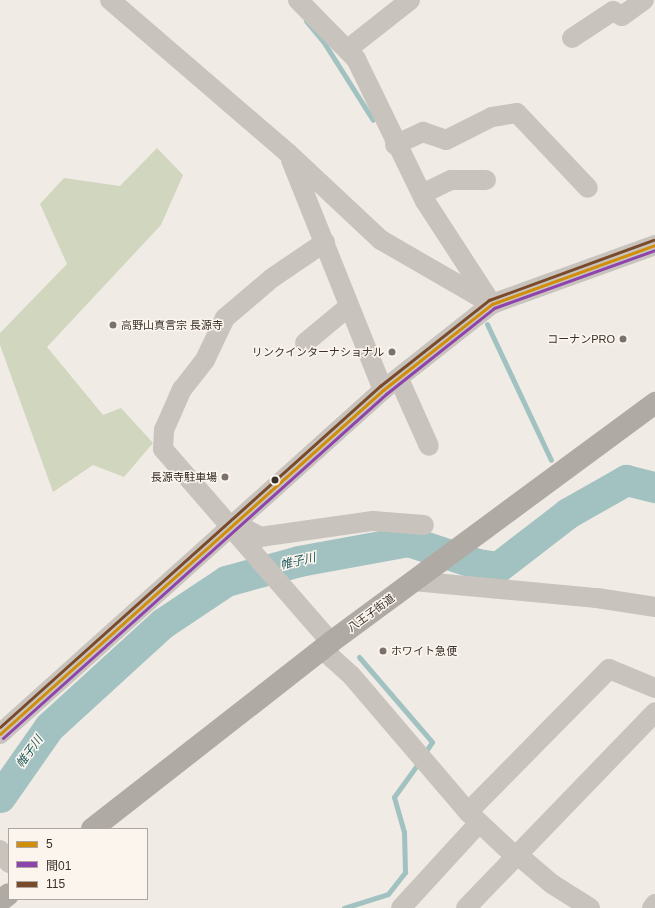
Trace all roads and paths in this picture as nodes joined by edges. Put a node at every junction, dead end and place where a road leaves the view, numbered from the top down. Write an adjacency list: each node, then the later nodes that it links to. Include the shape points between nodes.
1 (110, 0): 9 (street)
2 (298, 0): 7 (street)
3 (410, 0): 7 (street)
4 (644, 0): 5 (street, via 622,16)
5 (610, 6): 6 (street)
6 (578, 29)
7 (348, 50): 8 (street, via 356,59)
8 (395, 145): 11 (street, via 423,132 446,140 492,117 516,113); 12 (street)
9 (289, 154): 13 (street); 15 (street, via 381,240)
10 (486, 180): 12 (street, via 451,180)
11 (588, 188)
12 (422, 194): 15 (street)
13 (325, 242): 16 (street); 22 (street, via 272,278 225,318 205,360 182,389 164,430 163,449)
14 (655, 245): 15 (street, via 617,262)
15 (492, 304): 18 (street)
16 (348, 307): 17 (street); 18 (street)
17 (305, 343)
18 (391, 384): 20 (street); 22 (street)
19 (655, 403): 23 (highway, 八王子街道)
20 (429, 446)
21 (424, 525): 22 (street, via 373,521 260,537)
22 (234, 526): 25 (street); 28 (street)
23 (413, 581): 24 (street, via 596,598); 25 (highway, 八王子街道)
24 (655, 607)
25 (327, 645): 29 (street); 30 (highway, 八王子街道)
26 (655, 688): 29 (street, via 609,669)
27 (655, 712): 32 (street)
28 (0, 734)
29 (474, 818): 32 (street); 37 (street)
30 (93, 828)
31 (0, 850): 33 (street)
32 (518, 857): 38 (street); 39 (street, via 552,884)
33 (8, 862)
34 (8, 895): 35 (highway)
35 (0, 901)
36 (655, 904): 40 (street)
37 (401, 908)
38 (466, 908)
39 (590, 908)
40 (652, 908)

